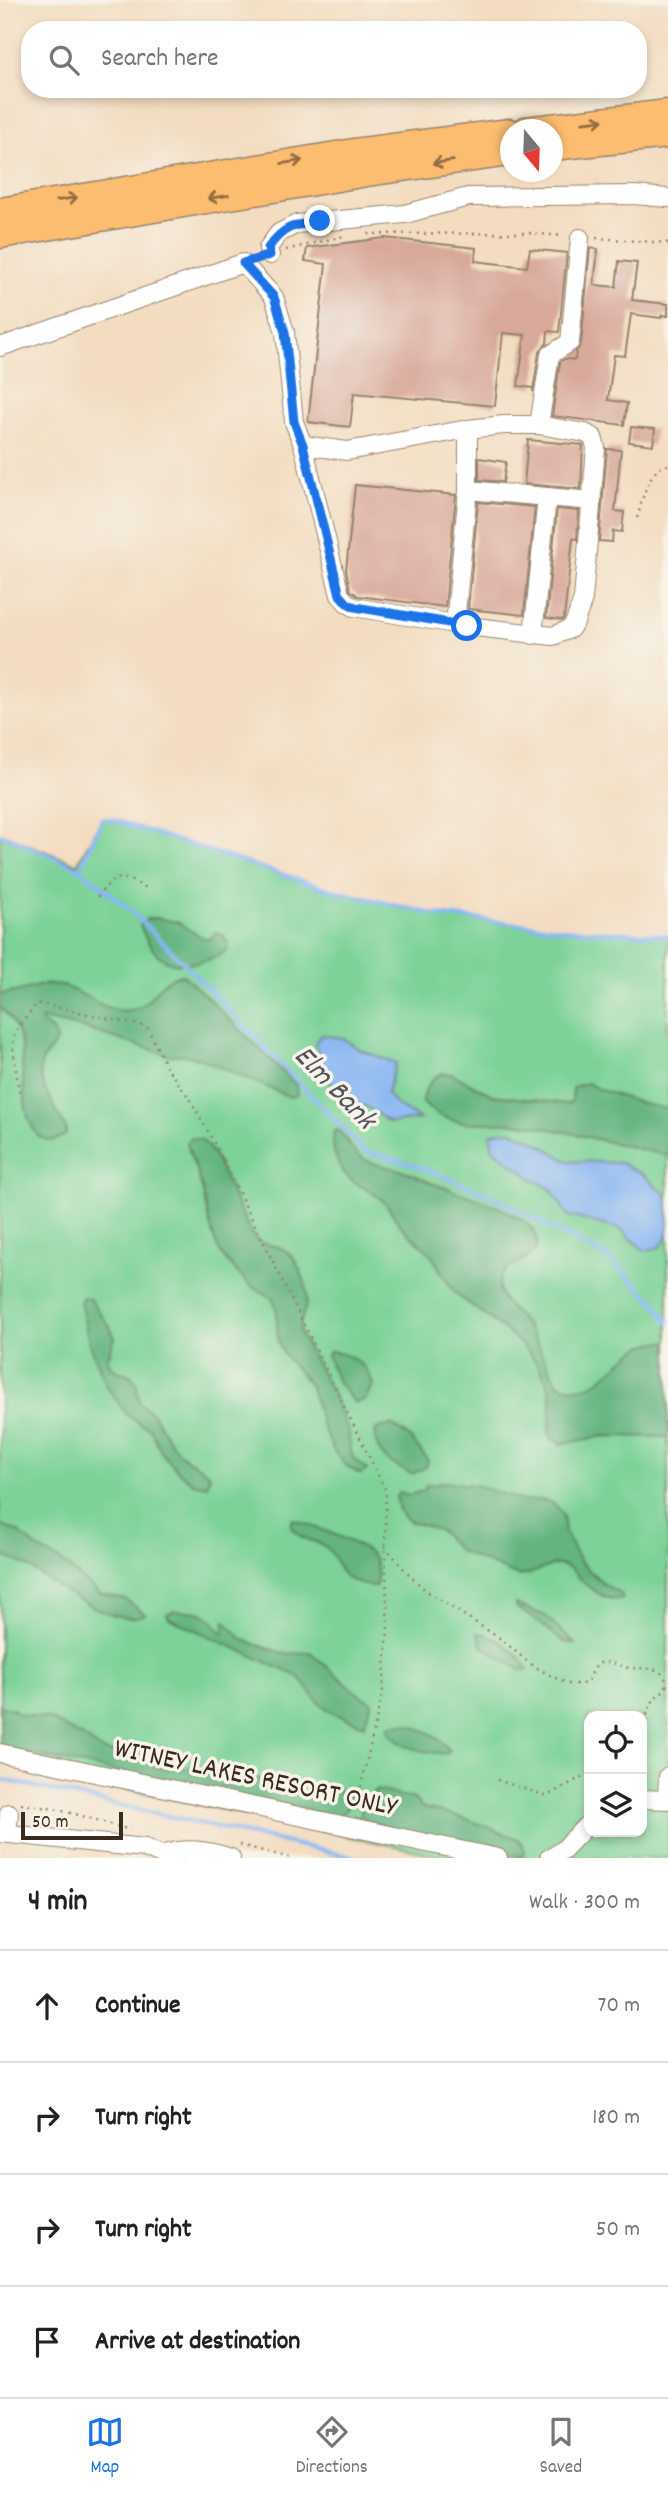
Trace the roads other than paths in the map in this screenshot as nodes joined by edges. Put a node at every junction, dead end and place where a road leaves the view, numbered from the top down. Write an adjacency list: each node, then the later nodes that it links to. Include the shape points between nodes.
1 (668, 113): 2 (highway, one-way to 1)
2 (563, 126)
3 (500, 132): 8 (highway, one-way to 3)
4 (668, 135): 5 (highway)
5 (563, 146)
6 (500, 154): 9 (highway, one-way to 9)
7 (668, 198): 11 (street, via 468,197 405,214 297,224 279,233 268,248)
8 (0, 211)
9 (0, 234)
10 (580, 237): 13 (street, via 569,342 550,355)
11 (270, 255)
12 (0, 346): 15 (street, via 243,263 274,297 285,332 294,422)
13 (539, 425): 14 (street); 18 (street, via 593,437)
14 (468, 429): 15 (street, via 347,451); 16 (street)
15 (303, 445): 19 (street, via 340,595 355,607)
16 (468, 490): 17 (street); 19 (street)
17 (547, 497): 18 (street); 20 (street)
18 (592, 501): 20 (street, via 583,599 575,622 561,635)
19 (455, 624): 20 (street)
20 (533, 635)
21 (0, 1753): 30 (street, WITNEY LAKES RESORT ONLY)
22 (668, 1776): 24 (street)
23 (647, 1799): 24 (street)
24 (667, 1800)
25 (14, 1809): 27 (street)
26 (584, 1828): 31 (street, via 564,1850)
27 (4, 1833): 29 (street, via 145,1848)
28 (231, 1850): 29 (street, via 186,1849)
29 (162, 1857)
30 (498, 1858)
31 (549, 1858)

